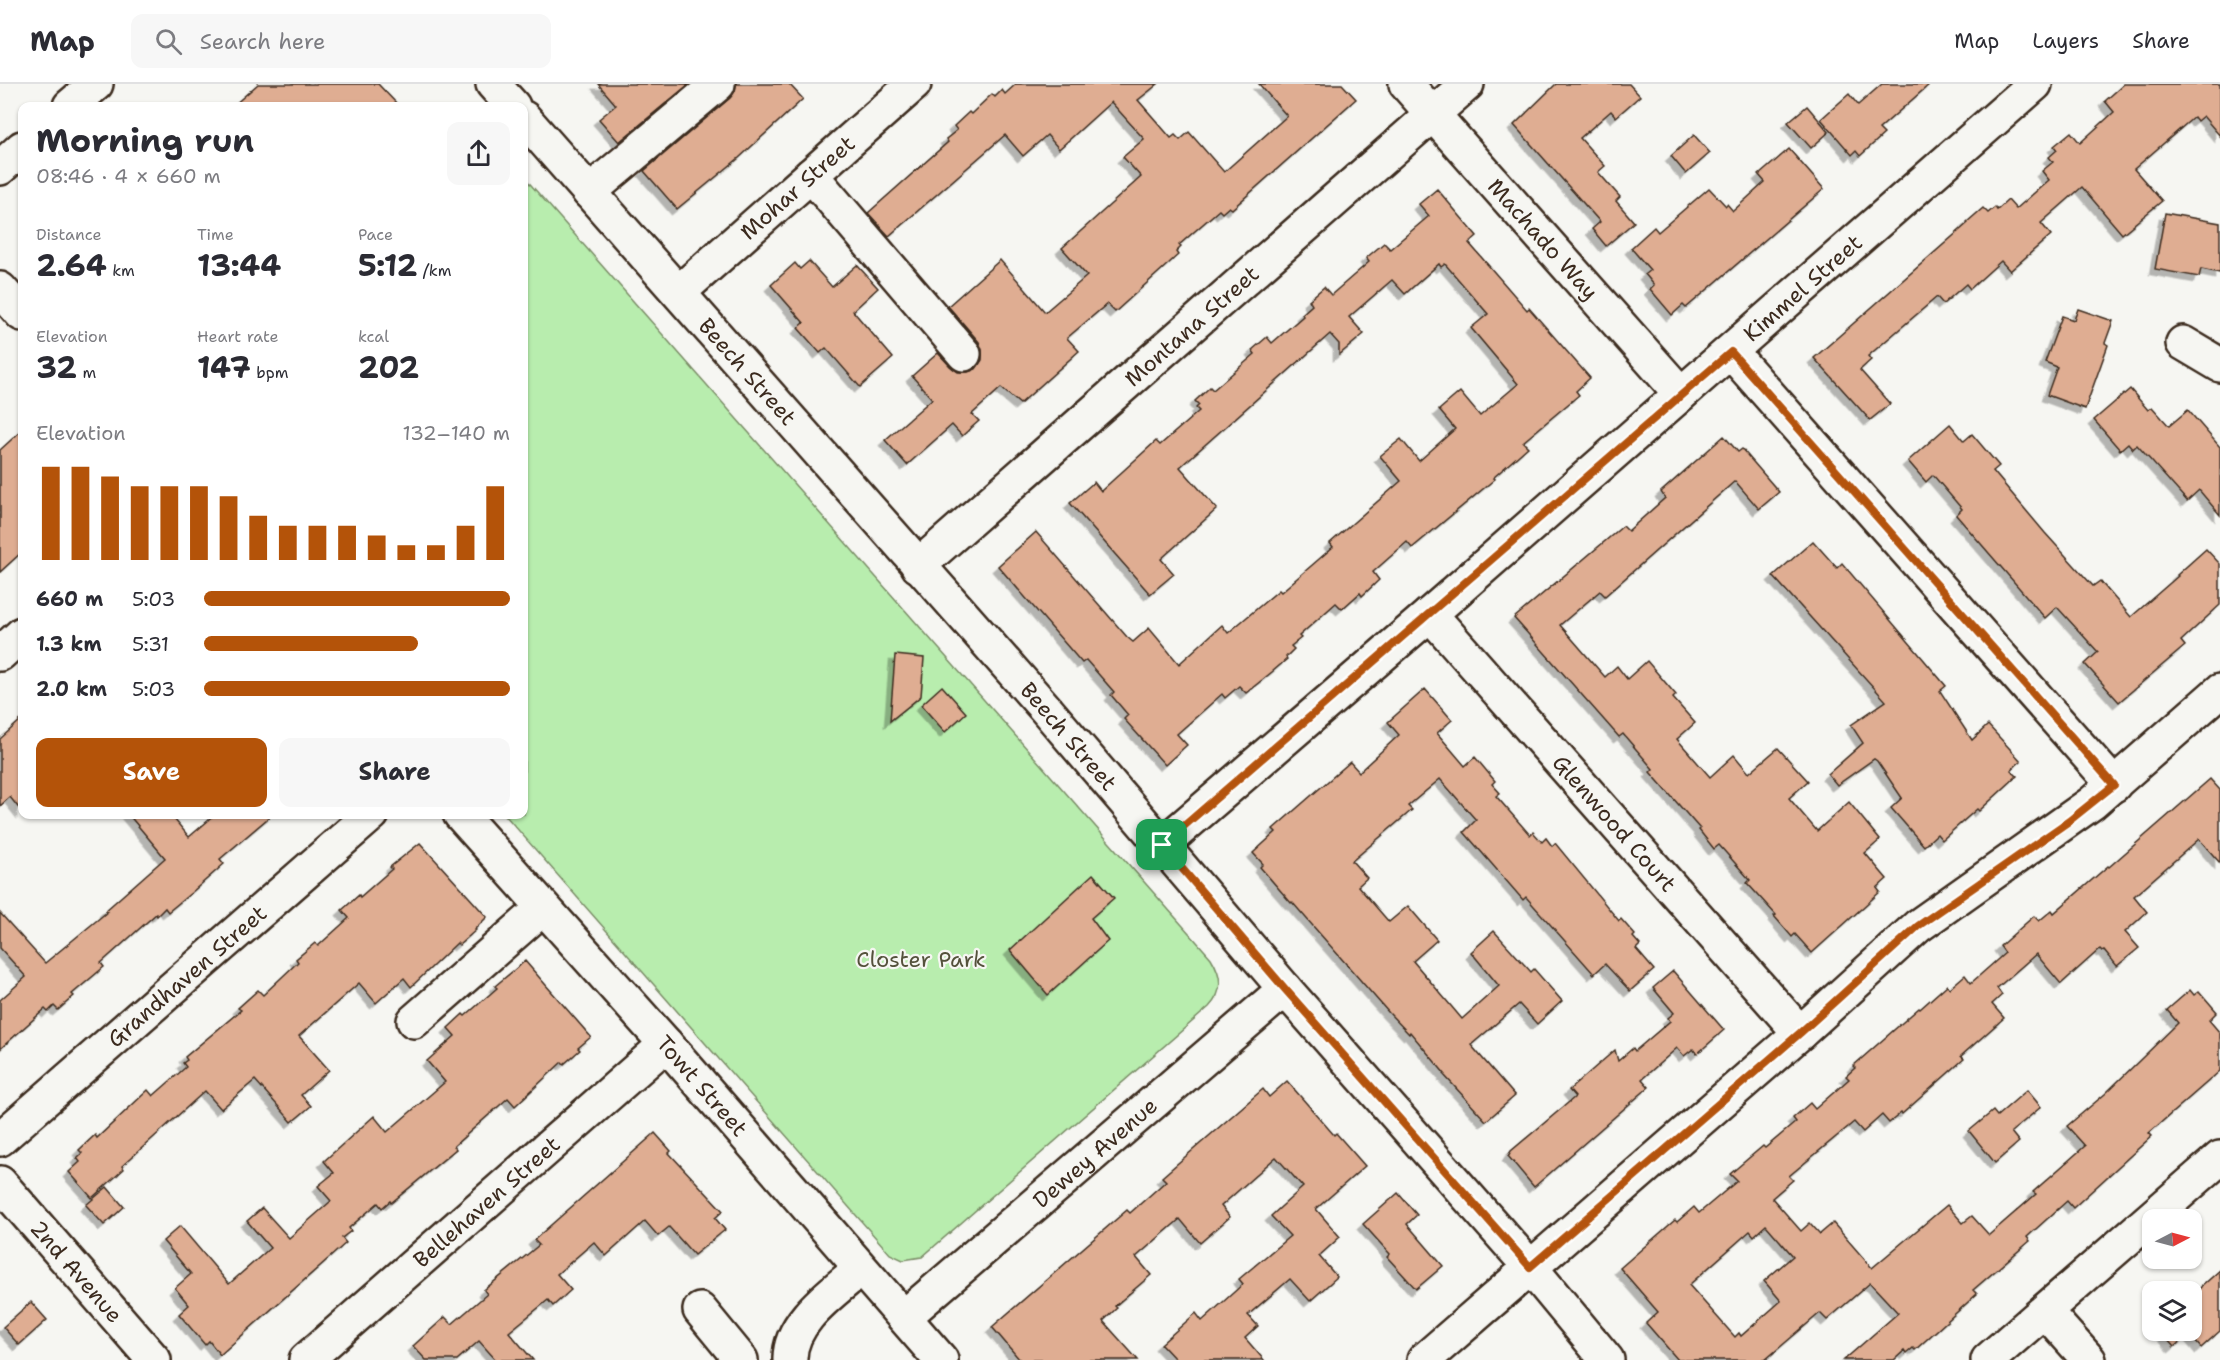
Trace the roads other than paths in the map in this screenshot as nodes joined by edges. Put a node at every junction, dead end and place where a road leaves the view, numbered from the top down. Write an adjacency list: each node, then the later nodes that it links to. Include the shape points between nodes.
1 (96, 84): 8 (street)
2 (493, 84): 9 (street)
3 (718, 84): 15 (street)
4 (914, 84): 14 (street, Mohar Street)
5 (1406, 84): 10 (street, Machado Way)
6 (1467, 84): 10 (street, Montana Street)
7 (2035, 84): 20 (street, Kimmel Street)
8 (75, 102)
9 (509, 102)
10 (1432, 114): 23 (street, Machado Way); 24 (street, Montana Street)
11 (528, 123): 15 (street, Beech Street)
12 (18, 152): 13 (street)
13 (0, 168)
14 (812, 175): 17 (street, Mohar Street); 21 (street)
15 (589, 192): 17 (street, Beech Street)
16 (0, 289): 18 (street)
17 (679, 292): 24 (street, Beech Street)
18 (18, 309)
19 (2183, 343): 22 (street)
20 (1731, 352): 23 (street, Kimmel Street); 29 (street)
21 (964, 354)
22 (2220, 365)
23 (1681, 394): 25 (street, Kimmel Street)
24 (918, 566): 32 (street, Beech Street)
25 (1430, 614): 32 (street, Kimmel Street); 36 (street, Glenwood Court)
26 (18, 638): 27 (street)
27 (0, 654)
28 (2220, 691): 29 (street)
29 (2114, 785): 36 (street, via 1918,926)
30 (366, 819): 38 (street, Grandhaven Street)
31 (464, 819): 33 (street, Towt Street)
32 (1162, 845): 34 (street, Beech Street)
33 (543, 908): 35 (street); 37 (street, Towt Street)
34 (1285, 989): 41 (street, Beech Street); 45 (street, Dewey Avenue)
35 (414, 1021)
36 (1800, 1033): 41 (street)
37 (666, 1044): 42 (street, Towt Street); 47 (street, Bellehaven Street)
38 (0, 1139)
39 (2220, 1158): 44 (street)
40 (0, 1182): 46 (street, 2nd Avenue)
41 (1530, 1267): 51 (street); 52 (street, Beech Street)
42 (860, 1269): 45 (street, Towt Street); 49 (street, via 805,1318)
43 (700, 1311): 48 (street)
44 (2044, 1311): 53 (street); 54 (street)
45 (904, 1317): 50 (street, Towt Street)
46 (154, 1360)
47 (306, 1360)
48 (741, 1360)
49 (790, 1360)
50 (941, 1360)
51 (1424, 1360)
52 (1607, 1360)
53 (1988, 1360)
54 (2089, 1360)

